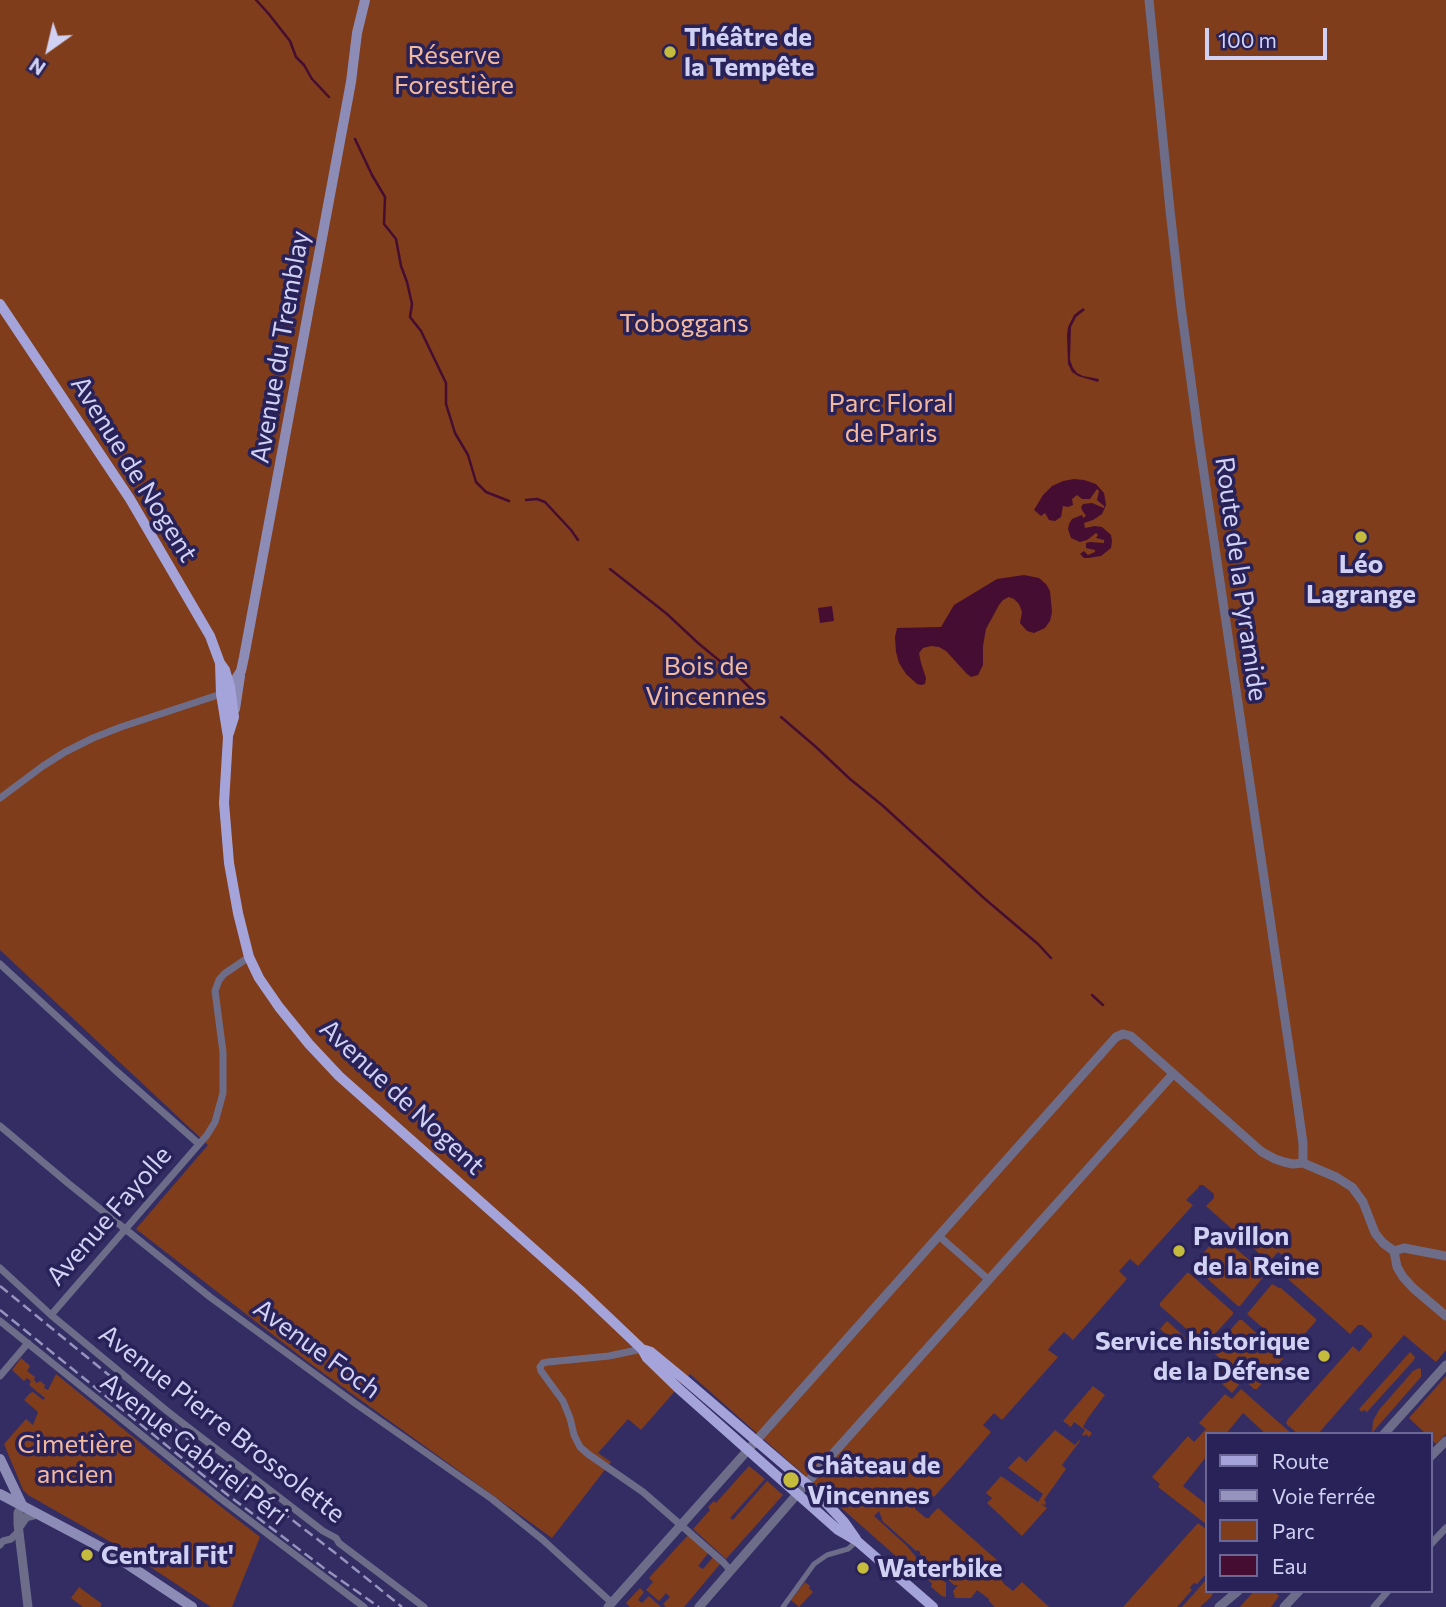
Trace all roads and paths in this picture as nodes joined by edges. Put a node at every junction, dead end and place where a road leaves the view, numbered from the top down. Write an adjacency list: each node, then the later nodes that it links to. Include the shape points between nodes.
1 (365, 0): 4 (main road, Avenue du Tremblay)
2 (1149, 0): 14 (street, Route de la Pyramide, via 1181,307)
3 (0, 304): 5 (main road, Avenue de Nogent, via 130,499 193,607 225,670)
4 (241, 671): 5 (main road, Avenue du Tremblay); 6 (main road)
5 (225, 690): 6 (main road, Avenue de Nogent); 7 (main road, Avenue de Nogent); 8 (street, via 93,738 43,766)
6 (234, 717): 7 (main road, Avenue de Nogent)
7 (228, 737): 9 (main road, Avenue de Nogent, via 224,803 229,863)
8 (0, 798)
9 (249, 957): 13 (street, Avenue Fayolle, via 224,974 215,991 223,1093 215,1122); 25 (main road, Avenue de Nogent, via 279,1007 340,1076)
10 (0, 964): 13 (street)
11 (1173, 1074): 14 (street, via 1262,1152 1284,1162); 16 (street, via 1131,1036 1123,1034 1113,1040); 20 (street)
12 (0, 1126): 15 (street, Avenue Foch)
13 (199, 1144): 15 (street, Avenue Fayolle)
14 (1303, 1163): 17 (street, via 1352,1187 1375,1233)
15 (125, 1230): 21 (street, Avenue Fayolle); 48 (street, Avenue Foch, via 304,1367 485,1494)
16 (939, 1236): 20 (street); 29 (street)
17 (1394, 1251): 18 (street, via 1404,1248); 22 (street, via 1403,1277)
18 (1446, 1256)
19 (0, 1268): 21 (street, Avenue Pierre Brossolette)
20 (989, 1280): 34 (street)
21 (51, 1315): 52 (street, Avenue Pierre Brossolette, via 167,1411)
22 (1446, 1316)
23 (0, 1321): 24 (street, Avenue Gabriel Péri)
24 (28, 1343): 27 (street); 51 (street, Avenue Gabriel Péri)
25 (642, 1349): 29 (main road, Avenue de Nogent); 31 (main road, Avenue de Nogent); 39 (street, via 548,1362 541,1367 563,1401 580,1447)
26 (1446, 1365): 28 (street)
27 (0, 1376)
28 (1386, 1432)
29 (758, 1439): 31 (street); 34 (main road, Avenue de Nogent)
30 (1446, 1441): 32 (street)
31 (748, 1450): 36 (main road, Avenue de Nogent); 39 (street)
32 (1432, 1455)
33 (0, 1459): 37 (main road)
34 (808, 1483): 36 (street); 42 (main road, Avenue de Nogent)
35 (0, 1494): 37 (main road)
36 (798, 1494): 42 (main road, Avenue de Nogent, via 838,1530); 45 (street)
37 (23, 1505): 38 (main road); 41 (street)
38 (38, 1514): 41 (street, via 26,1517); 50 (main road, via 123,1561)
39 (681, 1525): 45 (street); 48 (street)
40 (1446, 1528): 43 (street)
41 (19, 1529): 44 (street); 49 (street)
42 (858, 1541): 54 (street, via 814,1564); 55 (main road)
43 (1432, 1543)
44 (0, 1545)
45 (731, 1571): 53 (street)
46 (1386, 1593): 58 (street)
47 (1235, 1594): 56 (street); 57 (street)
48 (610, 1605)
49 (28, 1607)
50 (192, 1607)
51 (364, 1607)
52 (424, 1607)
53 (699, 1607)
54 (783, 1607)
55 (933, 1607)
56 (1219, 1607)
57 (1231, 1607)
58 (1374, 1607)

